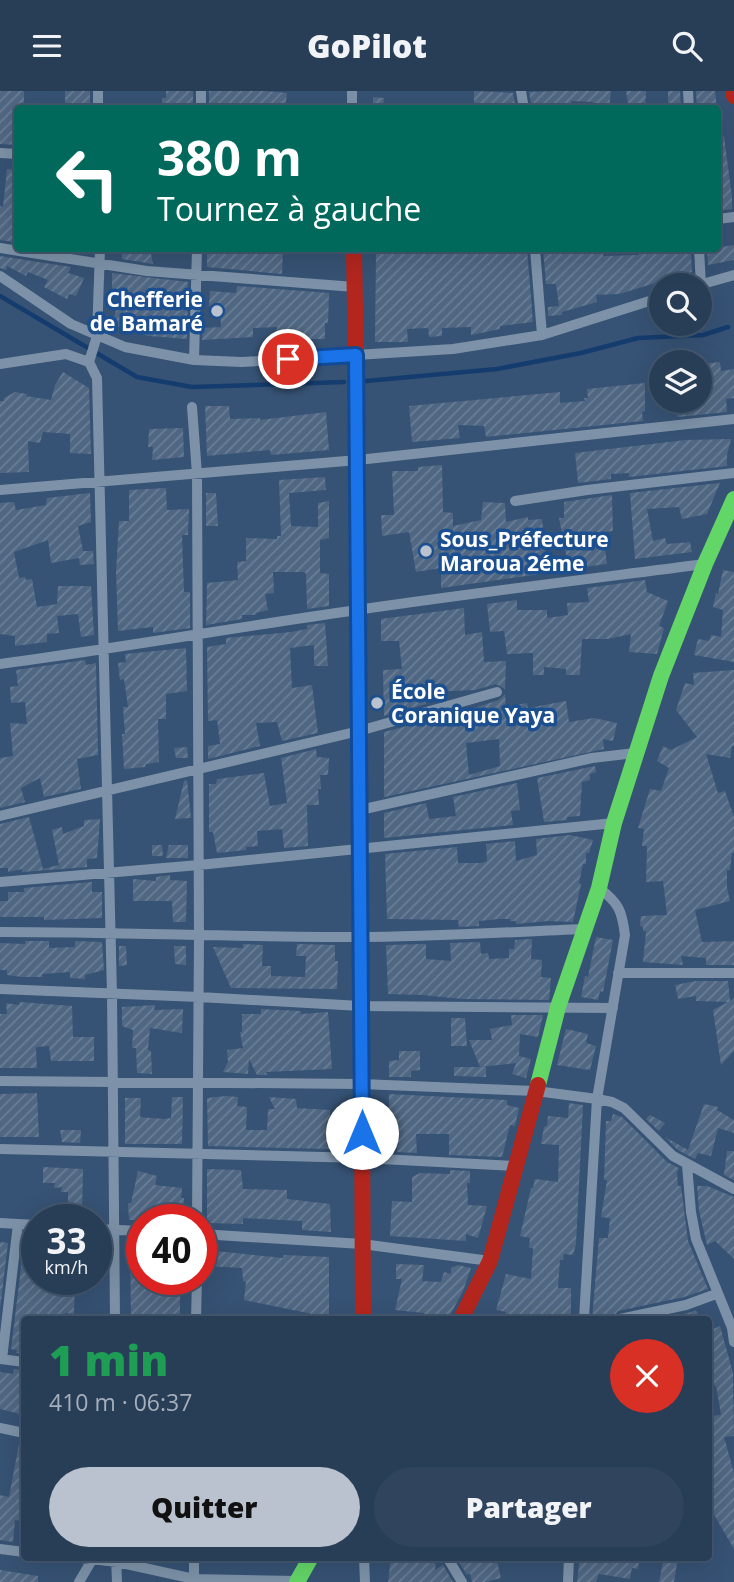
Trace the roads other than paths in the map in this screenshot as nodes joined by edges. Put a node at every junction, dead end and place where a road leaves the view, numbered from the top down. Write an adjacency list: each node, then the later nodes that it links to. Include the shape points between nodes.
1 (733, 91): 2 (street)
2 (734, 96)
3 (24, 252): 9 (street)
4 (100, 252): 9 (street)
5 (197, 252): 11 (street)
6 (354, 252): 15 (street)
7 (535, 252): 17 (street)
8 (699, 252): 10 (street)
9 (100, 265): 11 (street); 18 (street)
10 (700, 273)
11 (196, 274): 15 (street); 20 (street)
12 (734, 275): 14 (street)
13 (0, 276): 18 (street)
14 (712, 281)
15 (355, 287): 19 (street)
16 (649, 301): 17 (street)
17 (542, 335): 19 (street, via 453,349)
18 (97, 336): 20 (street, via 125,347); 21 (street)
19 (356, 355): 20 (street); 25 (street)
20 (194, 360)
21 (89, 362): 22 (street, via 66,354); 28 (street, via 97,378)
22 (0, 364)
23 (192, 407): 27 (street)
24 (734, 419): 25 (street)
25 (358, 460): 27 (street); 33 (street)
26 (734, 473): 31 (street)
27 (197, 474): 28 (street); 34 (street)
28 (101, 481): 29 (street); 35 (street)
29 (0, 490)
30 (734, 499): 32 (street)
31 (515, 501)
32 (705, 564): 33 (street); 39 (street)
33 (358, 609): 34 (street); 38 (street)
34 (198, 633): 35 (street); 40 (street)
35 (105, 650): 36 (street); 41 (street)
36 (0, 664)
37 (496, 692): 38 (street)
38 (359, 731): 40 (street); 42 (street)
39 (635, 753): 42 (street, via 592,758); 44 (street)
40 (198, 770): 41 (street); 46 (street)
41 (108, 790): 43 (street); 47 (street)
42 (360, 810): 45 (street)
43 (0, 816)
44 (614, 823): 45 (street); 49 (street)
45 (360, 848): 46 (street); 54 (street)
46 (199, 865): 47 (street); 53 (street)
47 (109, 873): 48 (street); 52 (street)
48 (0, 882)
49 (599, 888): 50 (street); 55 (street, via 622,914 625,935)
50 (584, 929): 54 (street); 61 (street)
51 (0, 932): 52 (street)
52 (111, 932): 53 (street); 58 (street)
53 (199, 937): 54 (street); 59 (street)
54 (360, 937): 60 (street)
55 (618, 973): 56 (street); 62 (street)
56 (734, 973)
57 (0, 989): 58 (street)
58 (112, 994): 59 (street); 64 (street)
59 (199, 996): 60 (street); 65 (street)
60 (361, 1006): 61 (street); 66 (street)
61 (558, 1007): 62 (street); 67 (street)
62 (613, 1008): 68 (street)
63 (0, 1081): 64 (street)
64 (113, 1083): 65 (street); 70 (street)
65 (198, 1084): 66 (street); 71 (street)
66 (361, 1084): 67 (street); 72 (street)
67 (536, 1091): 68 (street); 74 (street)
68 (597, 1099): 73 (street, via 624,1108); 91 (street)
69 (0, 1149): 70 (street)
70 (113, 1153): 71 (street); 80 (street)
71 (198, 1154): 72 (street); 76 (street)
72 (362, 1158): 74 (street); 83 (street)
73 (687, 1165): 75 (street); 85 (street, via 696,1239)
74 (517, 1166): 84 (street)
75 (734, 1189)
76 (197, 1204)
77 (0, 1223): 78 (street)
78 (18, 1224): 79 (street); 94 (street)
79 (21, 1224)
80 (114, 1230): 81 (street); 87 (street)
81 (126, 1230)
82 (217, 1235): 83 (street)
83 (362, 1244): 84 (street); 89 (street)
84 (490, 1261): 90 (street)
85 (716, 1294): 92 (street); 93 (street)
86 (197, 1295): 88 (street)
87 (115, 1316)
88 (196, 1316)
89 (363, 1316)
90 (462, 1316)
91 (584, 1316)
92 (634, 1316)
93 (734, 1342)
94 (1, 1359): 95 (street)
95 (21, 1362)
96 (0, 1429): 97 (street)
97 (21, 1432)
98 (0, 1549): 99 (street)
99 (21, 1552)
100 (91, 1561): 110 (street)
101 (116, 1561): 111 (street)
102 (120, 1561): 108 (street)
103 (194, 1561): 108 (street)
104 (309, 1561): 109 (street)
105 (364, 1561): 112 (street)
106 (449, 1561): 113 (street)
107 (569, 1561): 114 (street)
108 (194, 1580): 109 (street)
109 (298, 1581)
110 (79, 1582)
111 (117, 1582)
112 (365, 1582)
113 (462, 1582)
114 (568, 1582)

